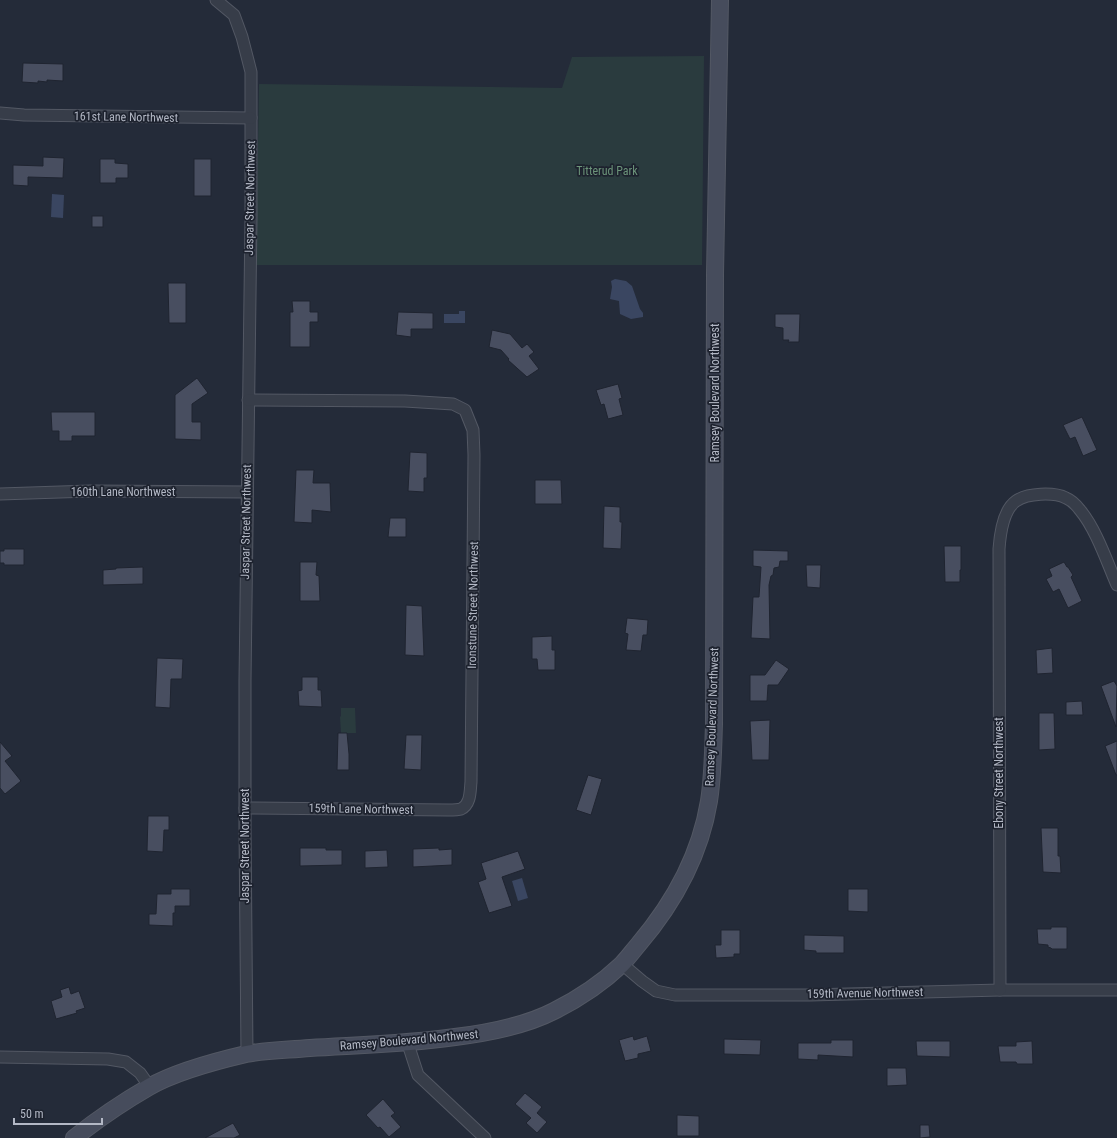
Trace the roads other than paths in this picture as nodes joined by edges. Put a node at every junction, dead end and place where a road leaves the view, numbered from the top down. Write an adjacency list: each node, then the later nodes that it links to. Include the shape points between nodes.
1 (216, 0): 4 (street, Jaspar Street Northwest, via 234,16 242,37 250,72)
2 (720, 0): 11 (street, Ramsey Boulevard Northwest, via 715,283 712,774 709,803 702,831 681,884 654,926)
3 (0, 113): 4 (street, 161st Lane Northwest)
4 (251, 118): 5 (street, Jaspar Street Northwest)
5 (248, 400): 6 (street, Jaspar Street Northwest); 9 (street, Ironstune Street Northwest, via 405,401 453,404 465,410 473,430 474,455)
6 (246, 492): 7 (street, 160th Lane Northwest, via 90,491); 10 (street, Jaspar Street Northwest)
7 (0, 494)
8 (1117, 585): 12 (street, Ebony Street Northwest, via 1090,526 1080,509 1067,498 1031,495 1015,502 1006,515 1000,533 999,555)
9 (470, 795): 10 (street, 159th Lane Northwest, via 467,803 461,808 448,810)
10 (245, 808): 15 (street, Jaspar Street Northwest)
11 (622, 964): 12 (street, 159th Avenue Northwest, via 656,991 675,995 810,995); 14 (street, Ramsey Boulevard Northwest, via 580,996 552,1012 523,1023 473,1035)
12 (1000, 990): 13 (street, 159th Avenue Northwest)
13 (1117, 990)
14 (407, 1042): 15 (street, Ramsey Boulevard Northwest); 19 (street, via 418,1075)
15 (248, 1054): 17 (street, Ramsey Boulevard Northwest, via 192,1069)
16 (0, 1057): 17 (street, via 108,1059 126,1062 140,1072)
17 (150, 1087): 18 (street, Ramsey Boulevard Northwest, via 101,1117)
18 (74, 1138)
19 (485, 1138)

